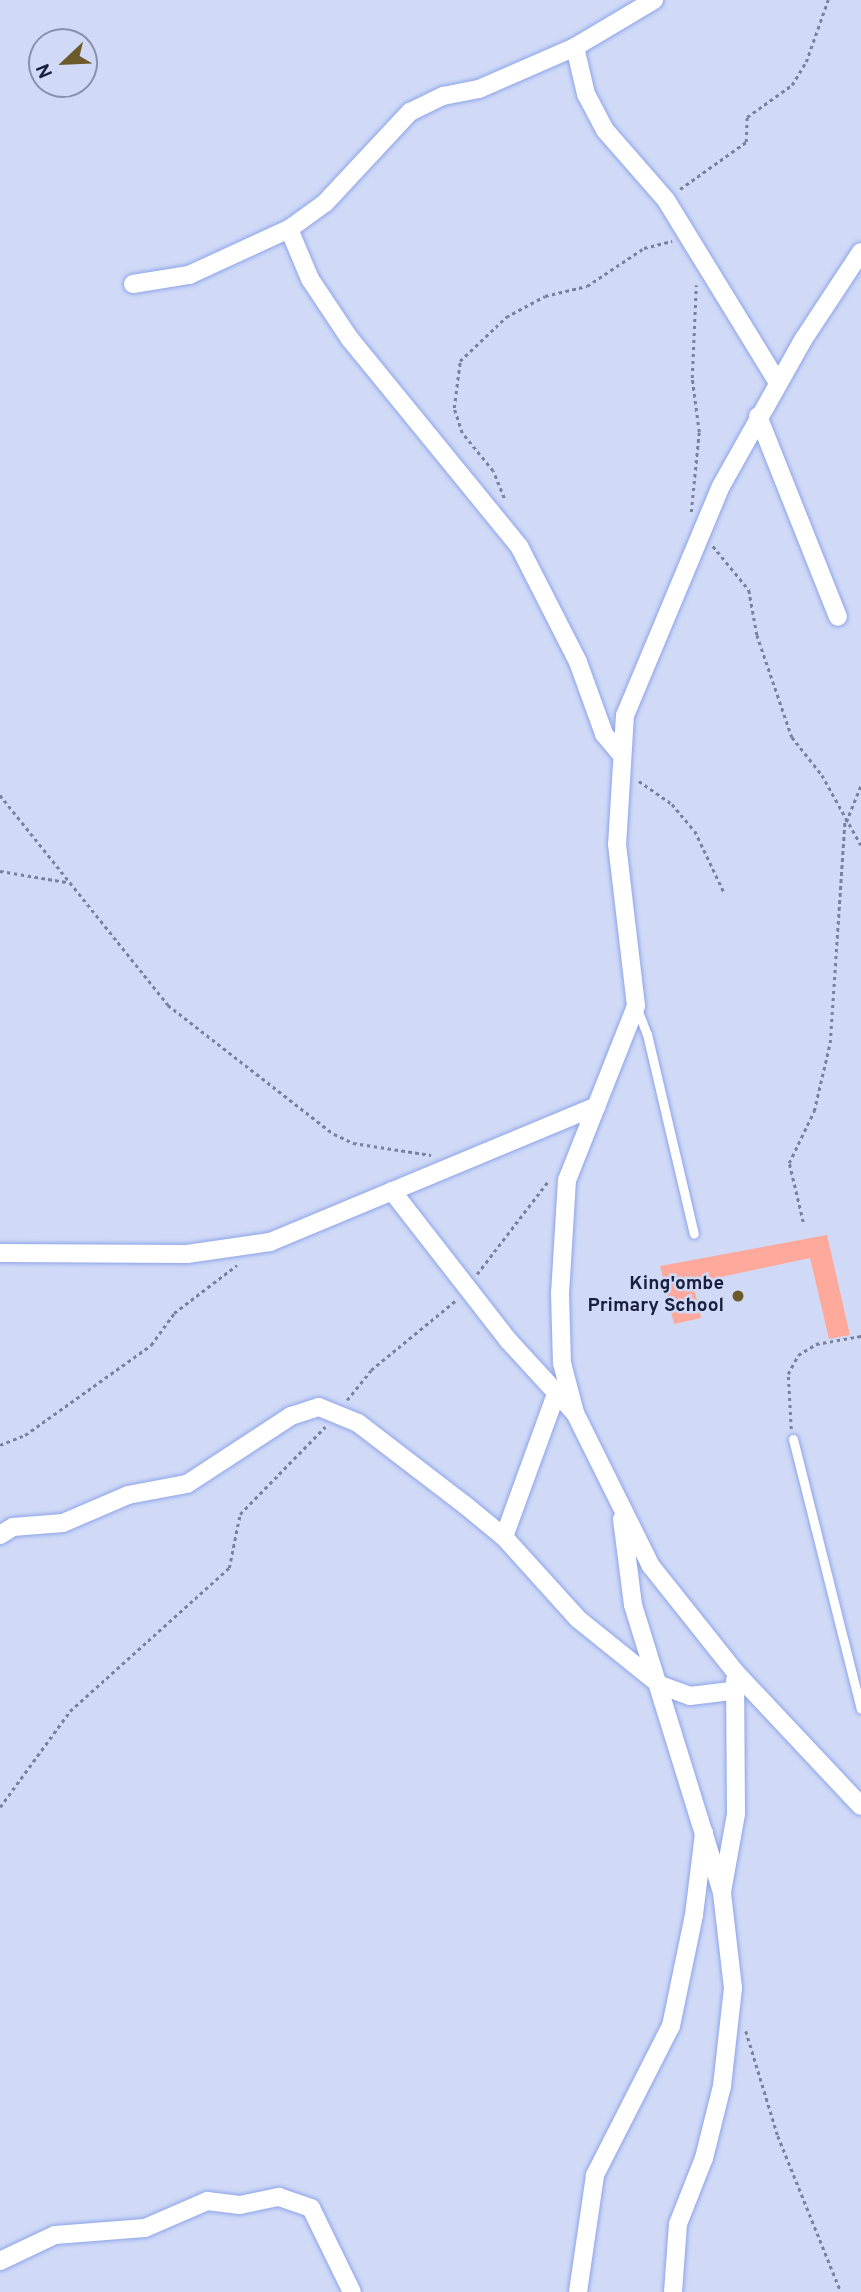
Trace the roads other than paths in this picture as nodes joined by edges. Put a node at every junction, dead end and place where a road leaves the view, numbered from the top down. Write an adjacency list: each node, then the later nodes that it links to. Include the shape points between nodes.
1 (654, 0): 2 (street)
2 (575, 47): 3 (street, via 479,89 443,96 410,112 325,203); 6 (street, via 586,94 605,130 666,200)
3 (289, 229): 5 (street, via 189,275); 9 (street, via 310,279 350,340 519,546 578,662 604,734)
4 (861, 252): 6 (street)
5 (133, 284)
6 (778, 383): 7 (street)
7 (758, 416): 8 (street); 9 (street, via 699,535 638,677)
8 (838, 617)
9 (619, 757): 10 (street, via 617,844)
10 (636, 1006): 11 (street); 13 (lane, via 648,1034)
11 (597, 1106): 12 (street); 16 (street, via 567,1180 562,1363)
12 (392, 1192): 14 (street, via 304,1231 241,1247 187,1254); 15 (street)
13 (694, 1234)
14 (0, 1253)
15 (555, 1394): 16 (street); 20 (street)
16 (575, 1413): 18 (street)
17 (793, 1439): 24 (lane)
18 (622, 1516): 21 (street, via 692,1622); 22 (street, via 633,1605)
19 (0, 1535): 20 (street, via 13,1527 63,1523 128,1495 187,1484 291,1416 319,1407 339,1412)
20 (504, 1537): 22 (street, via 578,1619)
21 (737, 1674): 23 (street); 25 (street)
22 (660, 1685): 23 (street, via 690,1696); 26 (street)
23 (731, 1692): 27 (street, via 736,1814)
24 (861, 1709)
25 (861, 1806)
26 (704, 1833): 27 (street); 30 (street, via 694,1915 671,2026 596,2175)
27 (722, 1893): 31 (street, via 733,1988 729,2045 713,2128 678,2224)
28 (0, 2260): 29 (street, via 55,2235 145,2228 207,2201 240,2205 279,2197 311,2208)
29 (352, 2292)
30 (578, 2292)
31 (673, 2292)

